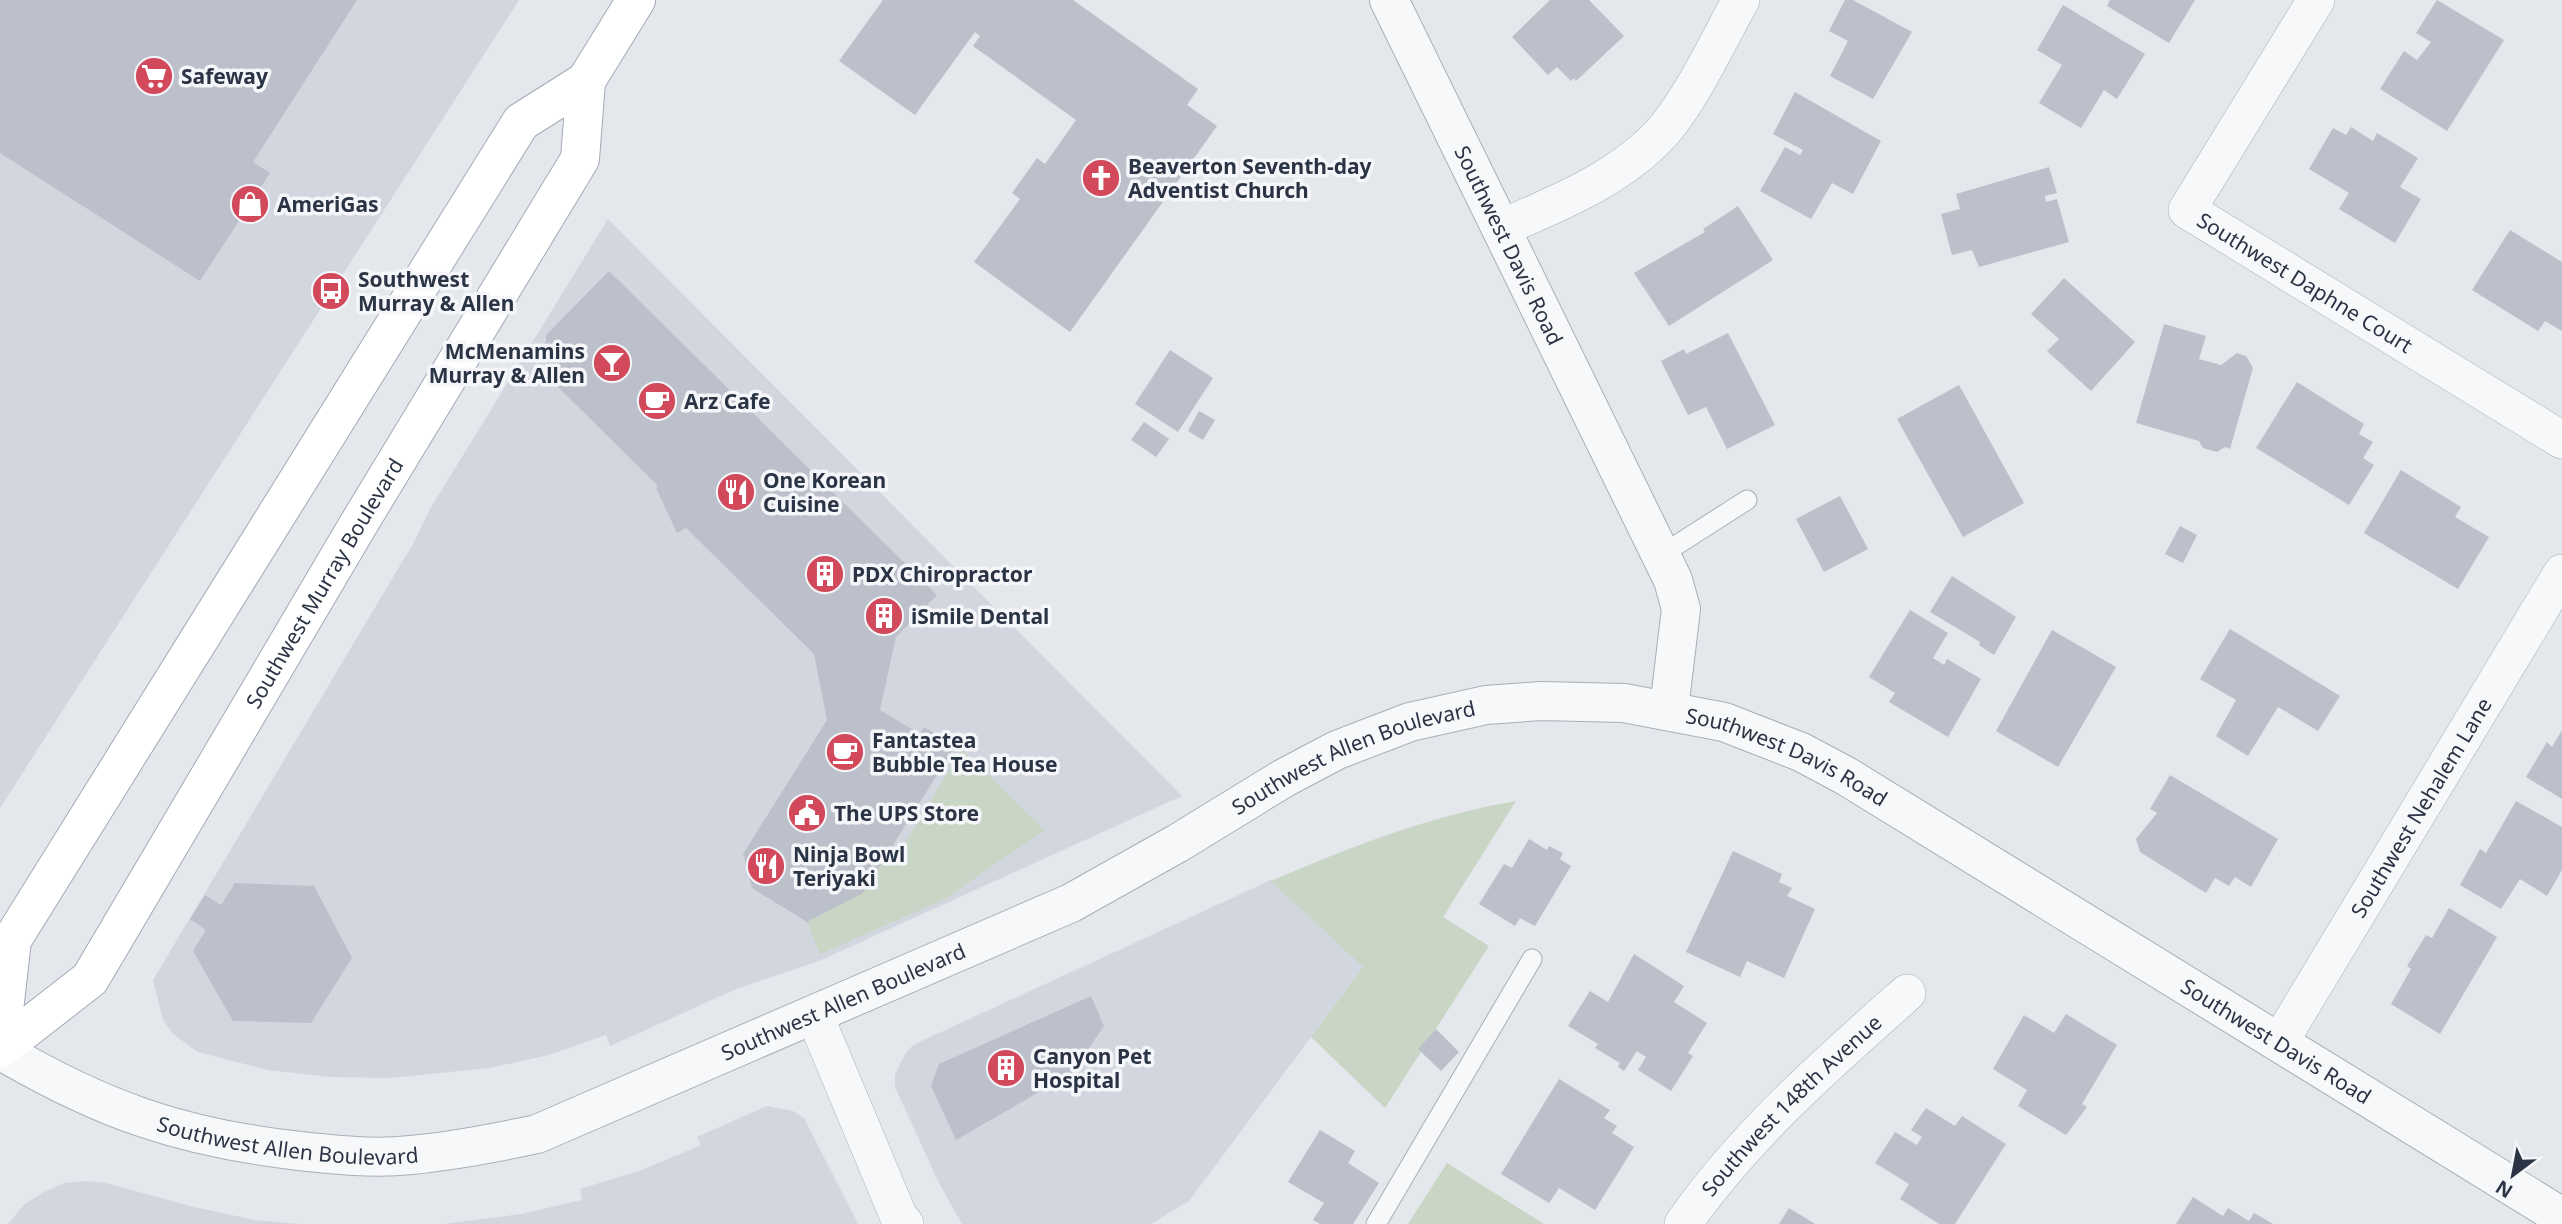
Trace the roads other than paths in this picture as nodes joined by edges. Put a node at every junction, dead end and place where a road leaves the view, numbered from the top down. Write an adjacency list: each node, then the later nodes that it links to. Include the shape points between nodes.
1 (636, 0): 5 (main road, Southwest Murray Boulevard)
2 (1389, 0): 6 (street, Southwest Davis Road)
3 (1741, 0): 6 (street, via 1666,128 1644,150 1547,208)
4 (2316, 0): 7 (street, Southwest Daphne Court, via 2187,210)
5 (586, 81): 16 (main road, Southwest Murray Boulevard, via 580,159 90,979); 16 (main road, Southwest Murray Boulevard, via 521,122 12,940)
6 (1501, 228): 9 (street, Southwest Davis Road)
7 (2562, 440)
8 (1747, 500): 9 (lane)
9 (1661, 555): 11 (street, Southwest Davis Road, via 1681,609)
10 (2562, 573): 15 (street, Southwest Nehalem Lane)
11 (1669, 709): 14 (street, Southwest Allen Boulevard, via 1541,701 1486,705 1410,722 1295,772 1071,903); 15 (street, Southwest Davis Road, via 1761,735 1846,776)
12 (1532, 959): 19 (lane)
13 (1907, 993): 20 (street, Southwest 148th Avenue, via 1841,1051 1735,1159)
14 (814, 1014): 16 (street, Southwest Allen Boulevard, via 537,1134 408,1156 348,1156 213,1139 156,1124 89,1099); 18 (street)
15 (2279, 1043): 17 (street, Southwest Davis Road)
16 (0, 1048)
17 (2562, 1217)
18 (894, 1221)
19 (1376, 1224)
20 (1684, 1224)

